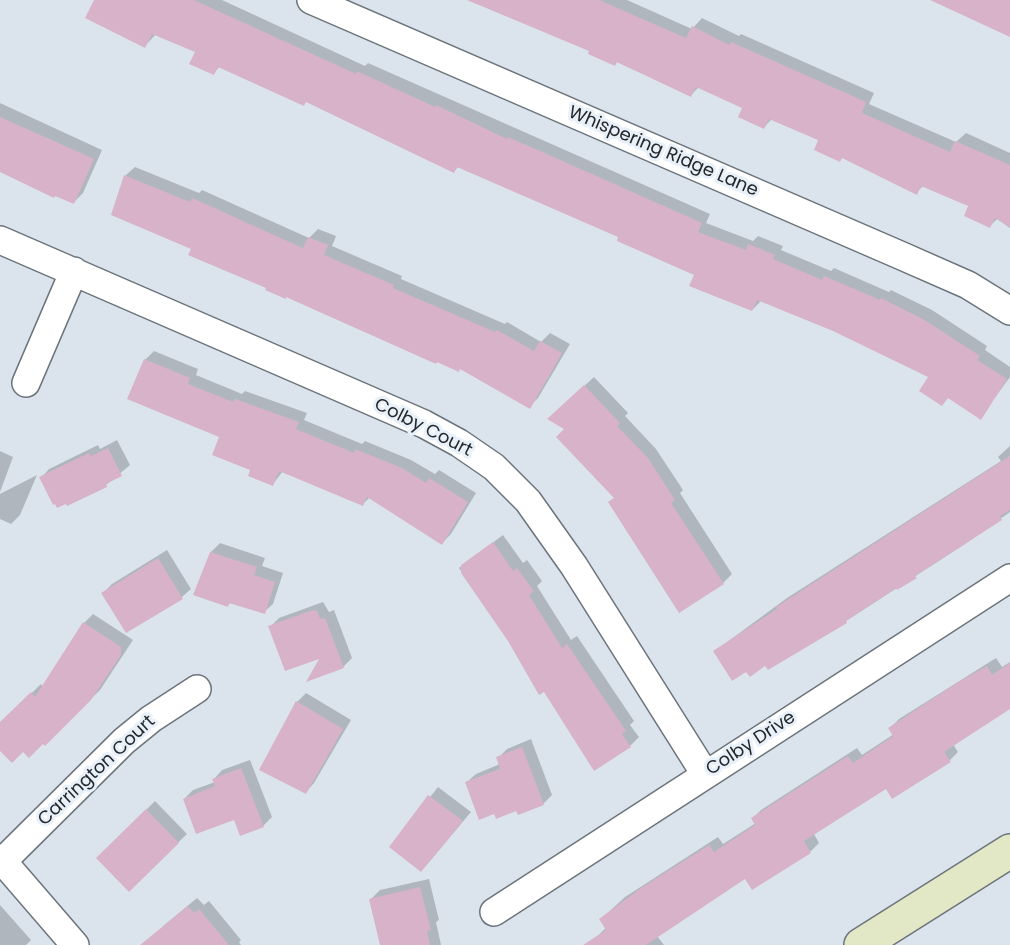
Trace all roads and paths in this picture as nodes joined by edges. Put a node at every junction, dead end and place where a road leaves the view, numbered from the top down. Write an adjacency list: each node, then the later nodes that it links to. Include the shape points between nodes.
1 (311, 0): 4 (street, Whispering Ridge Lane, via 968,285)
2 (0, 240): 3 (street, Colby Court)
3 (74, 271): 5 (street); 8 (street, Colby Court, via 424,424 494,467 528,501 574,566)
4 (1010, 311)
5 (26, 383)
6 (1010, 579): 8 (street, Colby Drive)
7 (197, 689): 10 (street, Carrington Court, via 124,741)
8 (705, 774): 11 (street, Colby Drive)
9 (1010, 851): 13 (main road)
10 (1, 860): 12 (street)
11 (494, 912)
12 (75, 945)
13 (861, 945)

